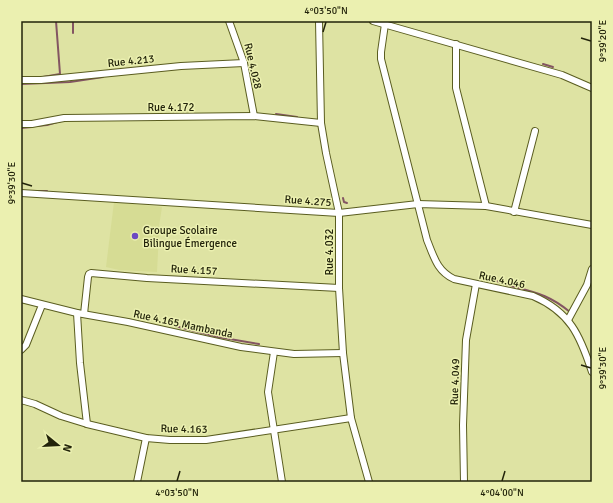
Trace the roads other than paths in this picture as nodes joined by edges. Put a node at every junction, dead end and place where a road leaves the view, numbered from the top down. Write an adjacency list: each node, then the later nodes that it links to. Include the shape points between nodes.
1 (229, 21): 6 (street, Rue 4.028)
2 (318, 21): 10 (street, Rue 4.032)
3 (373, 21): 4 (street)
4 (385, 24): 5 (street); 14 (street, Rue 4.046, via 381,59)
5 (456, 44): 8 (street, via 562,75); 15 (street, via 456,88)
6 (244, 63): 7 (street, Rue 4.213); 9 (street, Rue 4.028)
7 (21, 80)
8 (592, 88)
9 (254, 116): 10 (street, Rue 4.172); 11 (street, Rue 4.172, via 64,118)
10 (321, 123): 17 (street, Rue 4.032)
11 (21, 124)
12 (535, 130): 16 (street)
13 (21, 193): 17 (street, Rue 4.275)
14 (418, 204): 15 (street, Rue 4.275); 17 (street, Rue 4.275); 20 (street, Rue 4.046, via 427,240 438,266 454,279)
15 (486, 206): 16 (street, Rue 4.275)
16 (514, 212): 18 (street, Rue 4.275)
17 (339, 213): 22 (street, Rue 4.032)
18 (592, 225)
19 (592, 269): 21 (street)
20 (476, 284): 27 (street, Rue 4.046, via 533,296 544,301); 40 (street, Rue 4.049, via 466,340)
21 (589, 287): 27 (street)
22 (339, 288): 26 (street, Rue 4.157, via 91,273 88,277); 30 (street, Rue 4.032)
23 (21, 299): 24 (street, Rue 4.165 Mambanda)
24 (42, 305): 25 (street, Rue 4.165 Mambanda); 28 (street, via 26,345)
25 (77, 313): 26 (street, Rue 4.165 Mambanda); 34 (street)
26 (84, 314): 29 (street, Rue 4.165 Mambanda)
27 (568, 320): 31 (street, Rue 4.046, via 581,341)
28 (21, 350)
29 (274, 352): 30 (street, Rue 4.165 Mambanda); 35 (street, via 268,392)
30 (343, 353): 33 (street, Rue 4.032)
31 (592, 372)
32 (21, 400): 34 (street, Rue 4.163)
33 (351, 418): 35 (street, Rue 4.163); 39 (street, Rue 4.032)
34 (87, 424): 36 (street, Rue 4.163)
35 (274, 430): 36 (street, Rue 4.163, via 206,440); 38 (street)
36 (146, 438): 37 (street)
37 (137, 482)
38 (282, 482)
39 (369, 482)
40 (464, 482)

